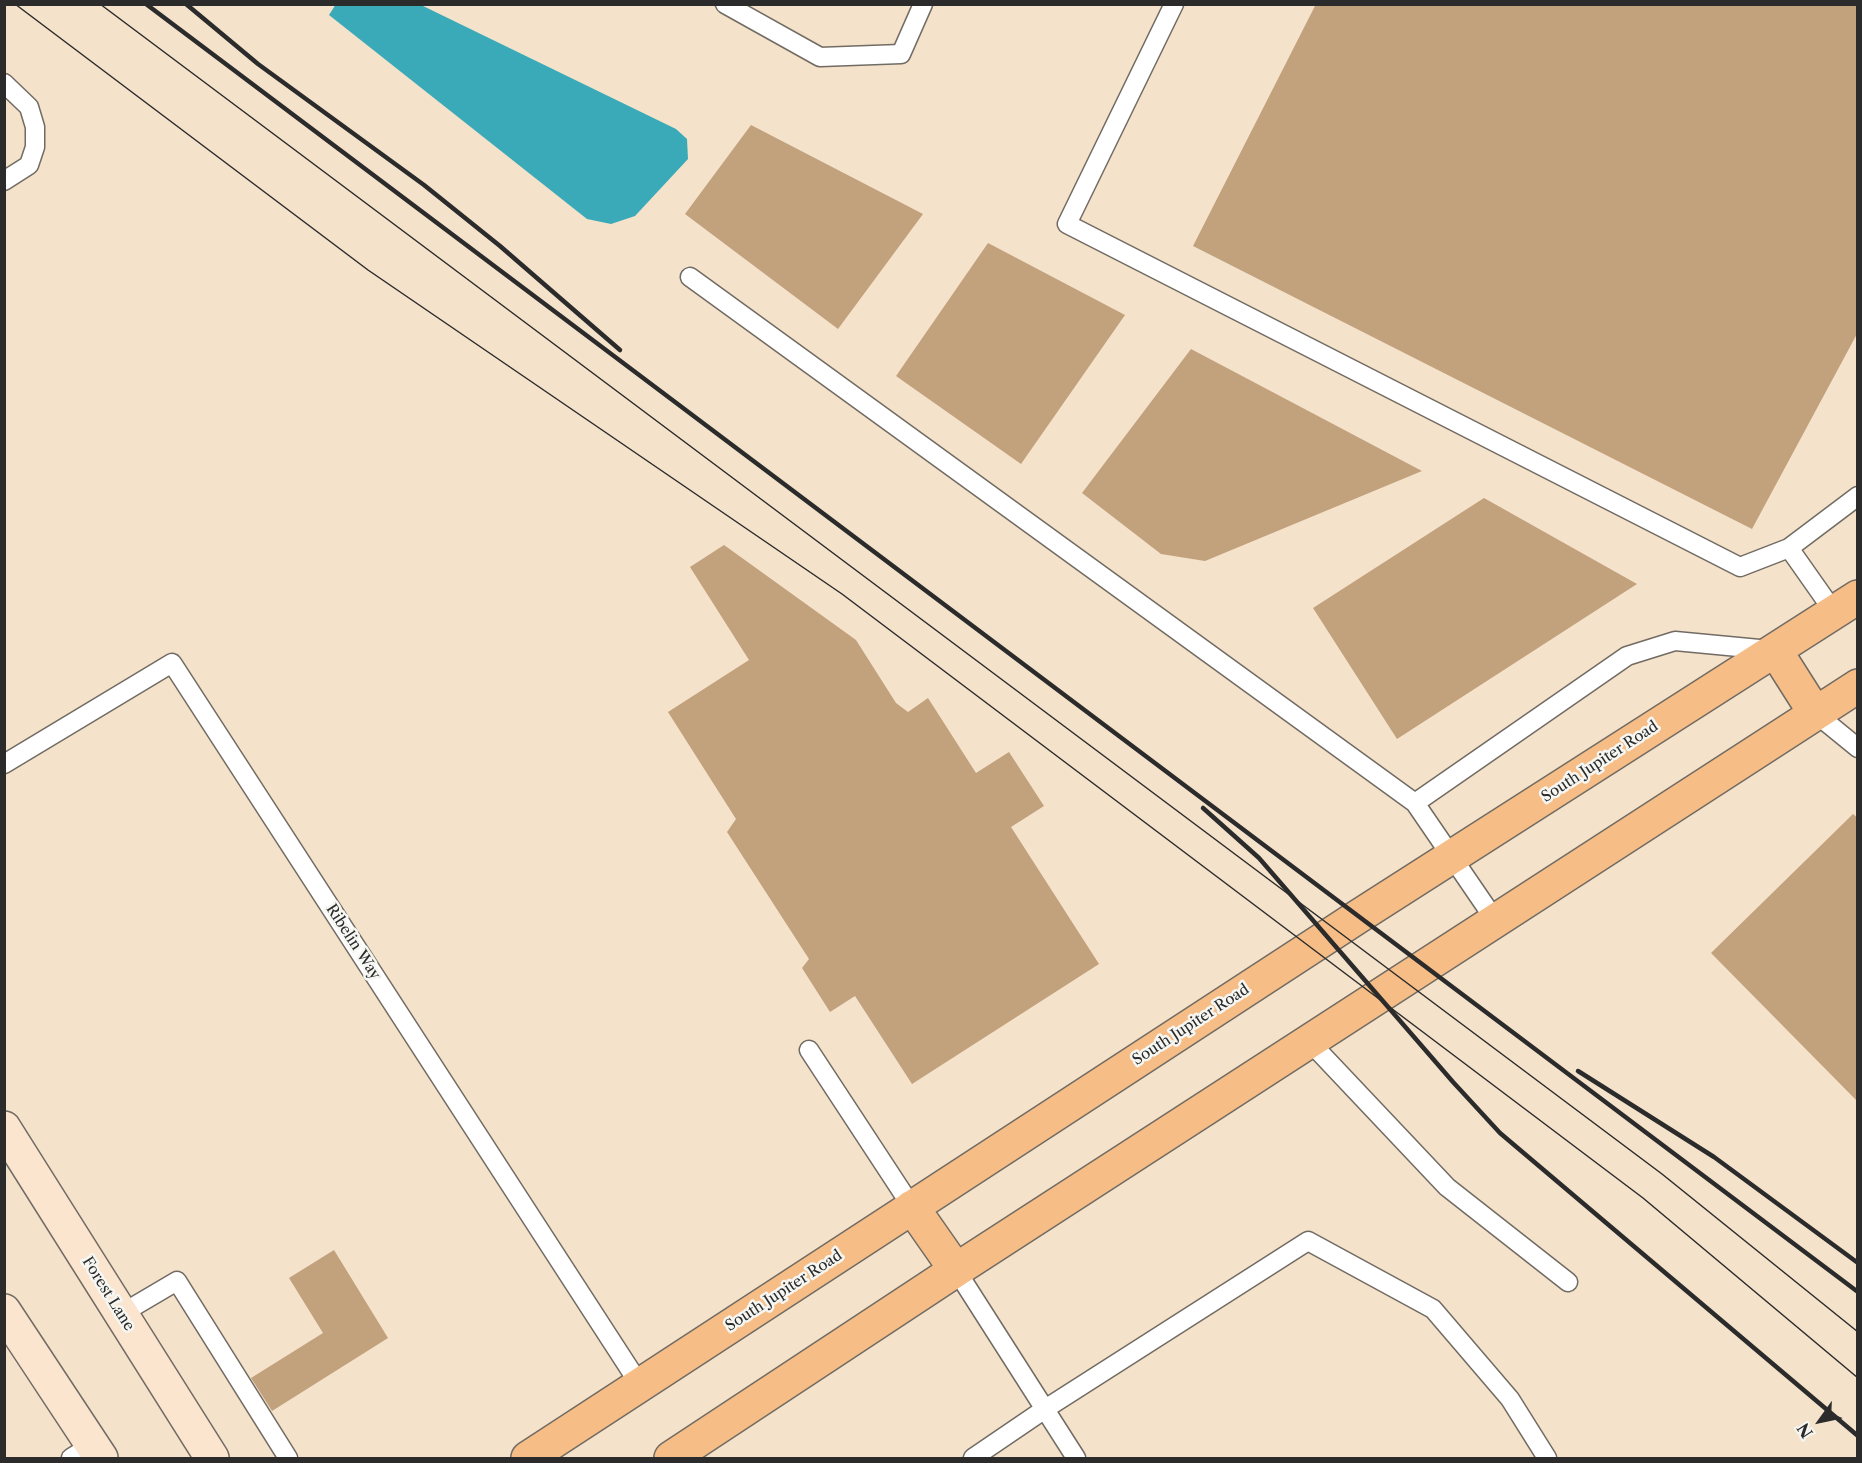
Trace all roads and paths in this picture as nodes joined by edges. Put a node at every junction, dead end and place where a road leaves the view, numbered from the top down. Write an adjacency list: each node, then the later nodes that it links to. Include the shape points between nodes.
1 (725, 4): 2 (lane, via 820,57 901,54)
2 (923, 4)
3 (1174, 4): 8 (lane, via 1067,224 1740,567)
4 (4, 83): 5 (lane, via 29,108 35,127 35,147 29,165)
5 (4, 181)
6 (690, 277): 15 (lane)
7 (1857, 496): 8 (lane)
8 (1789, 548): 9 (lane)
9 (1846, 605): 10 (main road, South Jupiter Road)
10 (1775, 650): 12 (main road); 15 (lane, via 1675,641 1627,656); 16 (main road, South Jupiter Road)
11 (1857, 686): 12 (main road)
12 (1815, 713): 13 (lane); 17 (main road)
13 (1857, 748)
14 (4, 764): 26 (lane, Ribelin Way, via 172,663)
15 (1415, 803): 16 (lane)
16 (1451, 857): 17 (lane); 21 (main road, South Jupiter Road)
17 (1495, 920): 18 (main road)
18 (1309, 1041): 22 (main road); 23 (lane, via 1447,1187)
19 (809, 1050): 21 (lane)
20 (4, 1128): 25 (main road, Forest Lane)
21 (912, 1207): 22 (main road); 26 (main road, South Jupiter Road)
22 (956, 1270): 27 (lane); 32 (main road)
23 (1568, 1282)
24 (4, 1311): 28 (main road)
25 (121, 1314): 29 (main road, Forest Lane); 30 (lane, via 177,1281)
26 (640, 1385): 31 (main road, South Jupiter Road)
27 (1045, 1409): 33 (lane); 34 (lane); 35 (lane, via 1308,1241 1433,1309 1510,1399)
28 (88, 1454)
29 (212, 1458)
30 (288, 1458)
31 (528, 1458)
32 (671, 1458)
33 (973, 1458)
34 (1076, 1458)
35 (1547, 1458)

